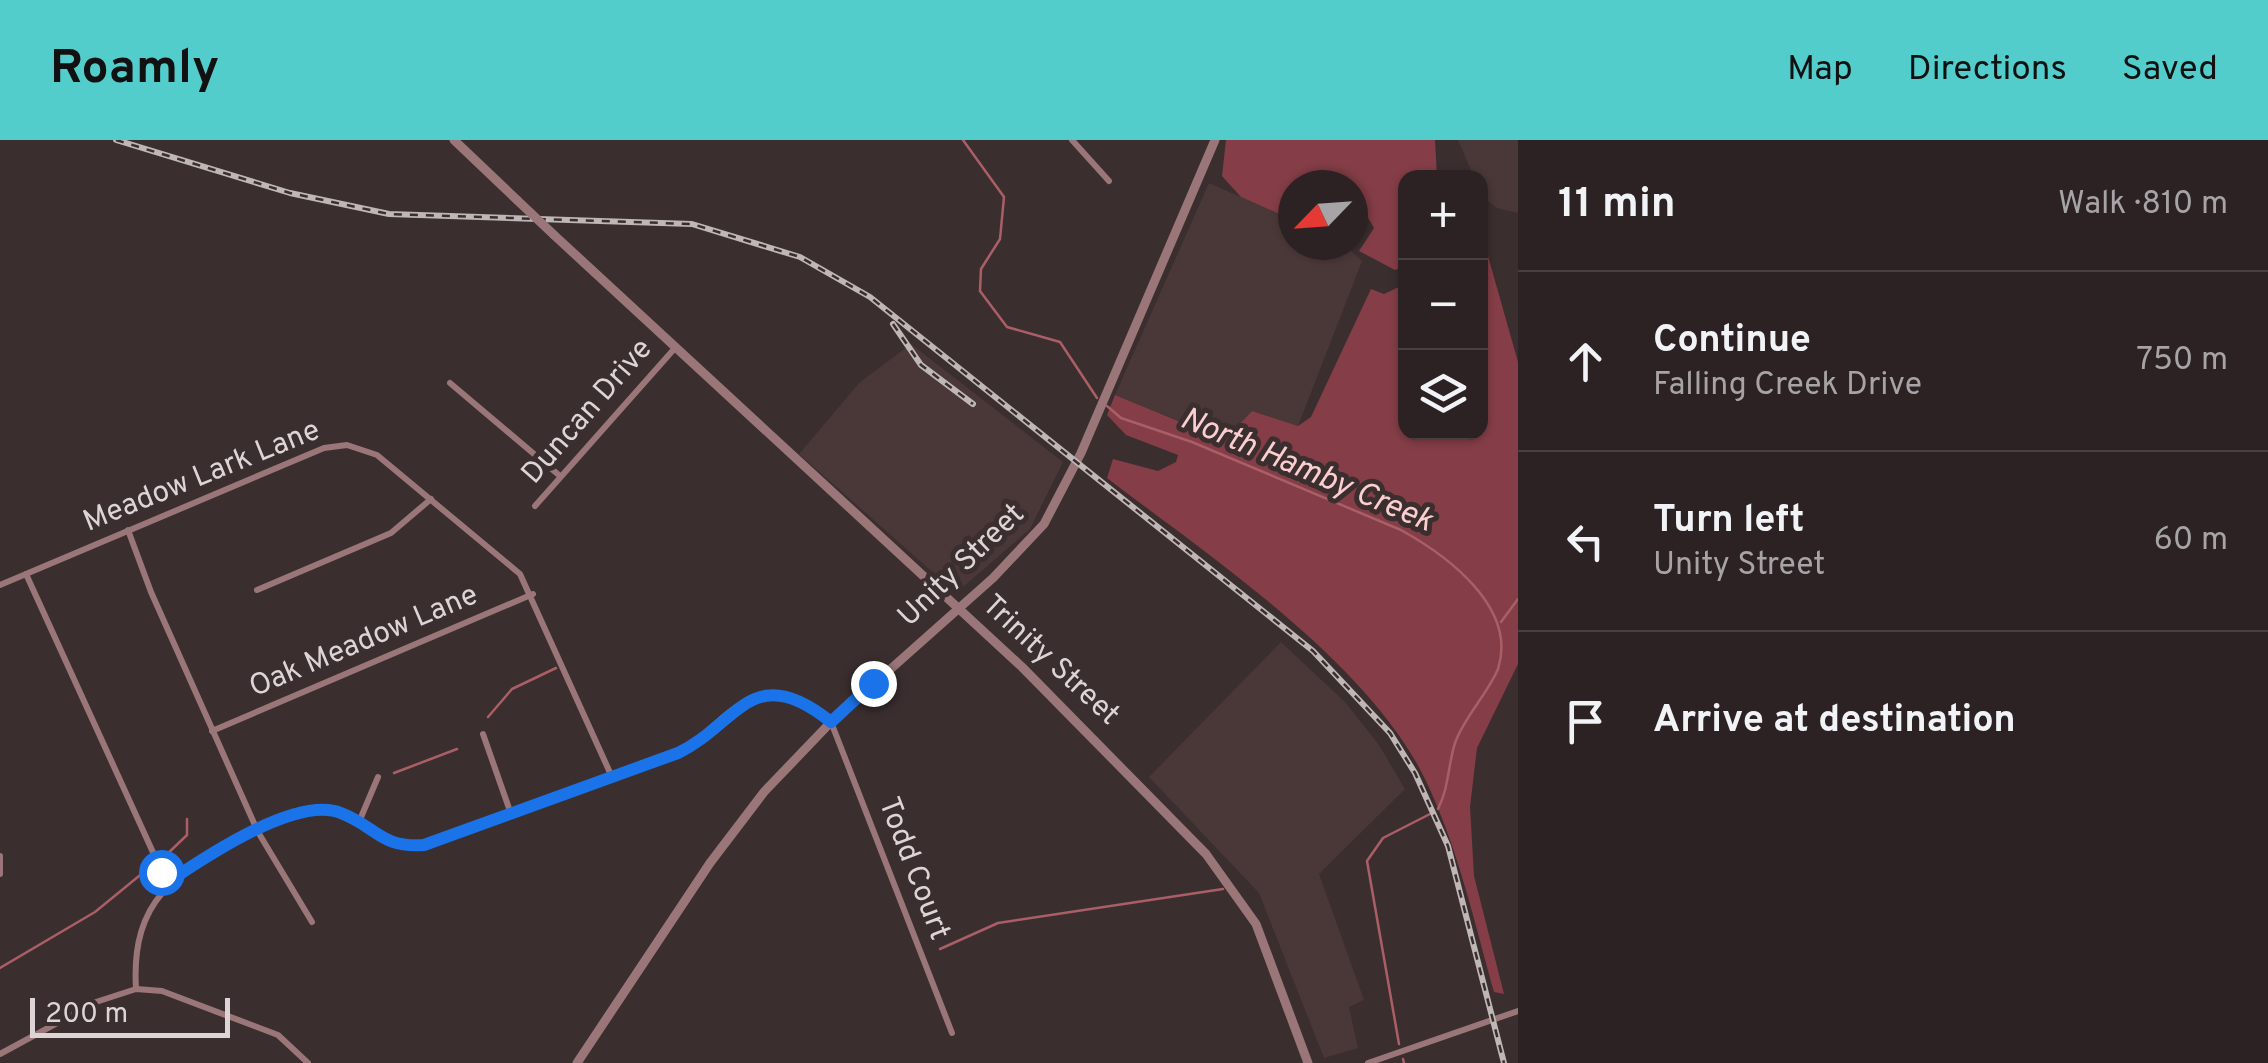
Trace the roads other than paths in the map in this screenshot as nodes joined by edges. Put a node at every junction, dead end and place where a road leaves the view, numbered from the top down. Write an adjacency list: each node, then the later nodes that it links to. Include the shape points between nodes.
1 (454, 140): 5 (street, Trinity Street, bridge)
2 (1072, 140): 4 (street)
3 (1215, 140): 15 (street, Unity Street, via 1057,502 1027,544)
4 (1109, 181)
5 (675, 348): 7 (street, Duncan Drive); 15 (street, Trinity Street)
6 (450, 383): 7 (street)
7 (560, 476): 9 (street, Duncan Drive)
8 (431, 499): 10 (street, Meadow Lark Lane, via 377,455 333,445); 13 (street, via 391,533); 14 (street, Meadow Lark Lane, via 520,574)
9 (535, 506)
10 (128, 530): 11 (street, Meadow Lark Lane); 17 (street)
11 (26, 574): 12 (street, Meadow Lark Lane); 26 (street)
12 (0, 585)
13 (258, 590)
14 (532, 594): 17 (street, Oak Meadow Lane); 20 (street, Meadow Lark Lane)
15 (958, 610): 16 (street, Unity Street); 34 (street, Trinity Street, via 1090,732 1226,877 1256,924)
16 (831, 722): 20 (street, via 802,704 755,699 725,714 691,747); 30 (street, Todd Court); 33 (street, Unity Street, via 714,856)
17 (212, 731): 23 (street)
18 (483, 734): 21 (street)
19 (378, 776): 22 (street)
20 (612, 777): 21 (street)
21 (511, 814): 22 (street, via 413,846 389,843)
22 (359, 822): 23 (street, via 317,808 284,816)
23 (258, 832): 26 (street); 27 (street)
24 (0, 856): 25 (street)
25 (0, 874)
26 (168, 882): 28 (street, via 141,928)
27 (312, 922)
28 (136, 989): 31 (street, via 96,1002); 32 (street, via 162,991 278,1036)
29 (1518, 1011): 35 (street)
30 (952, 1032)
31 (0, 1054)
32 (308, 1063)
33 (578, 1063)
34 (1308, 1063)
35 (1368, 1063)

